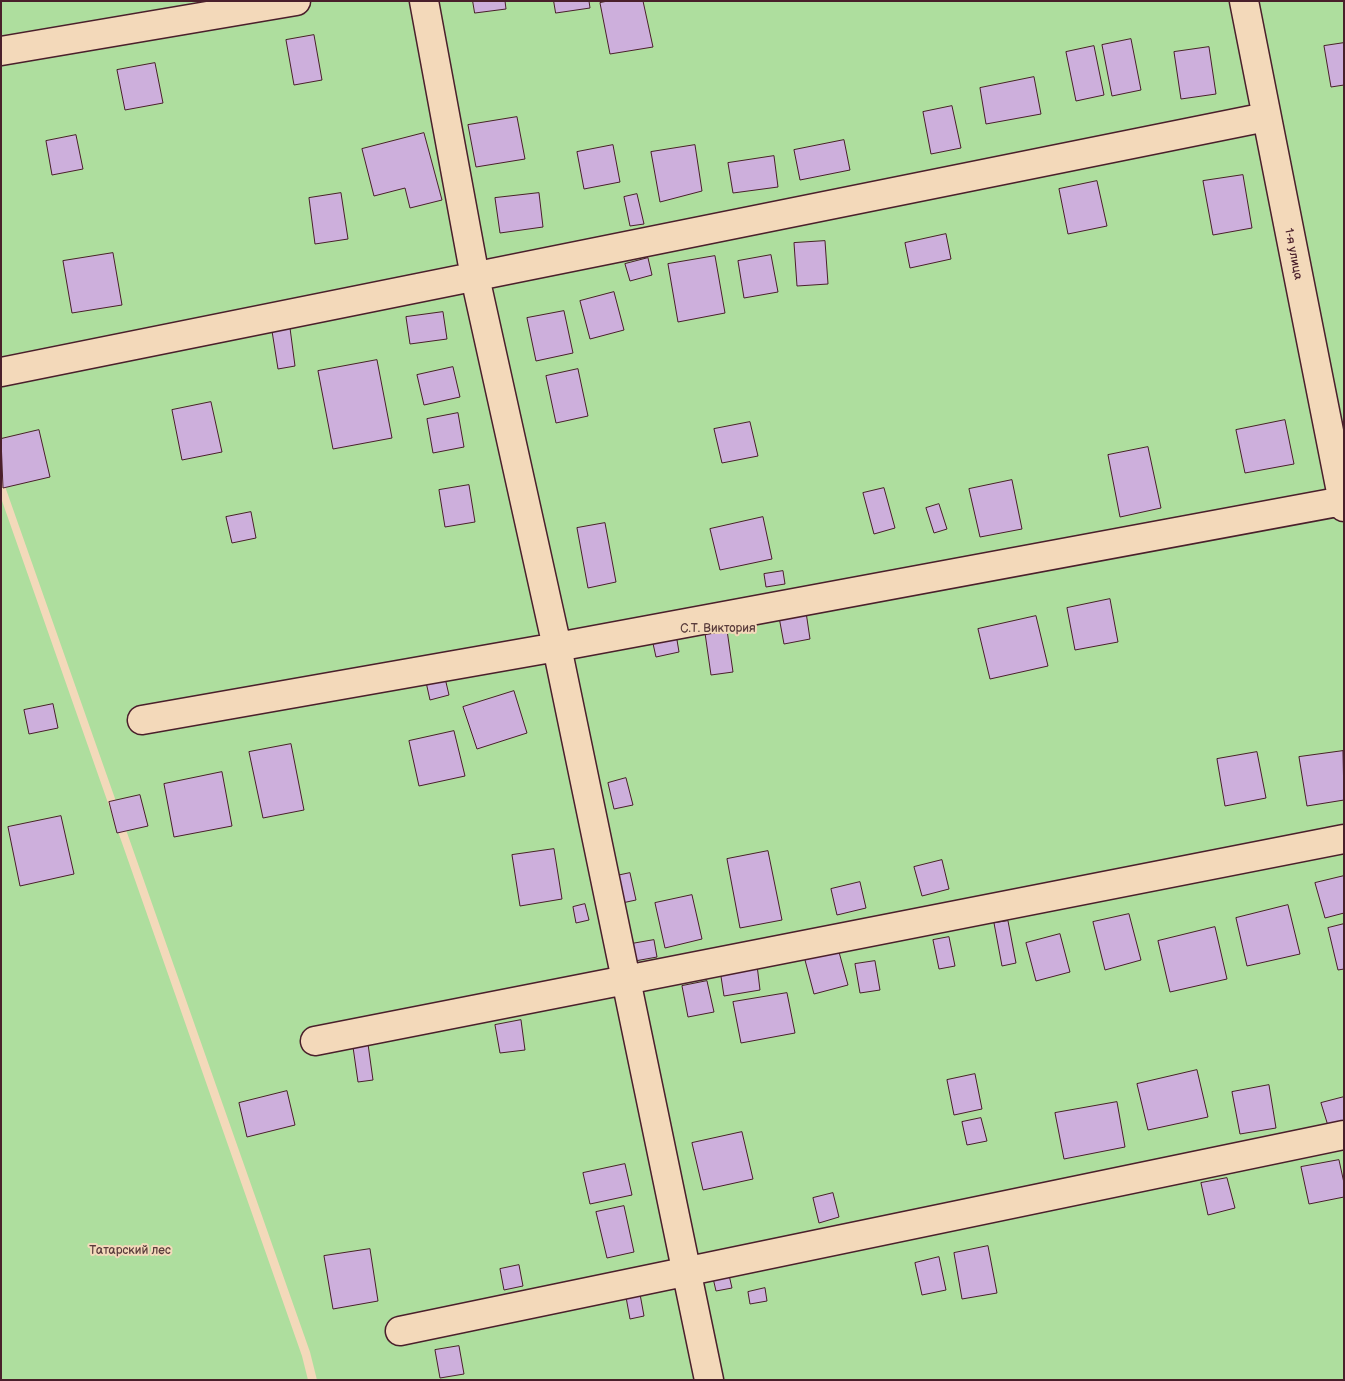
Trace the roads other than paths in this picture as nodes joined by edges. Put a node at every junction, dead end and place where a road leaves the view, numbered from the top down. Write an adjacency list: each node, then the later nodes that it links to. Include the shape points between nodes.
1 (296, 1): 4 (street)
2 (424, 1): 6 (street)
3 (1244, 1): 5 (street, 1-я улица)
4 (1, 51)
5 (1266, 117): 6 (street); 8 (street, 1-я улица)
6 (475, 278): 7 (street); 9 (street)
7 (1, 372)
8 (1343, 504): 9 (street)
9 (557, 647): 10 (street); 12 (street)
10 (142, 720)
11 (1344, 839): 12 (street)
12 (626, 981): 13 (street); 15 (street)
13 (315, 1041)
14 (1344, 1135): 15 (street)
15 (686, 1272): 16 (street); 17 (street)
16 (400, 1331)
17 (709, 1380)

